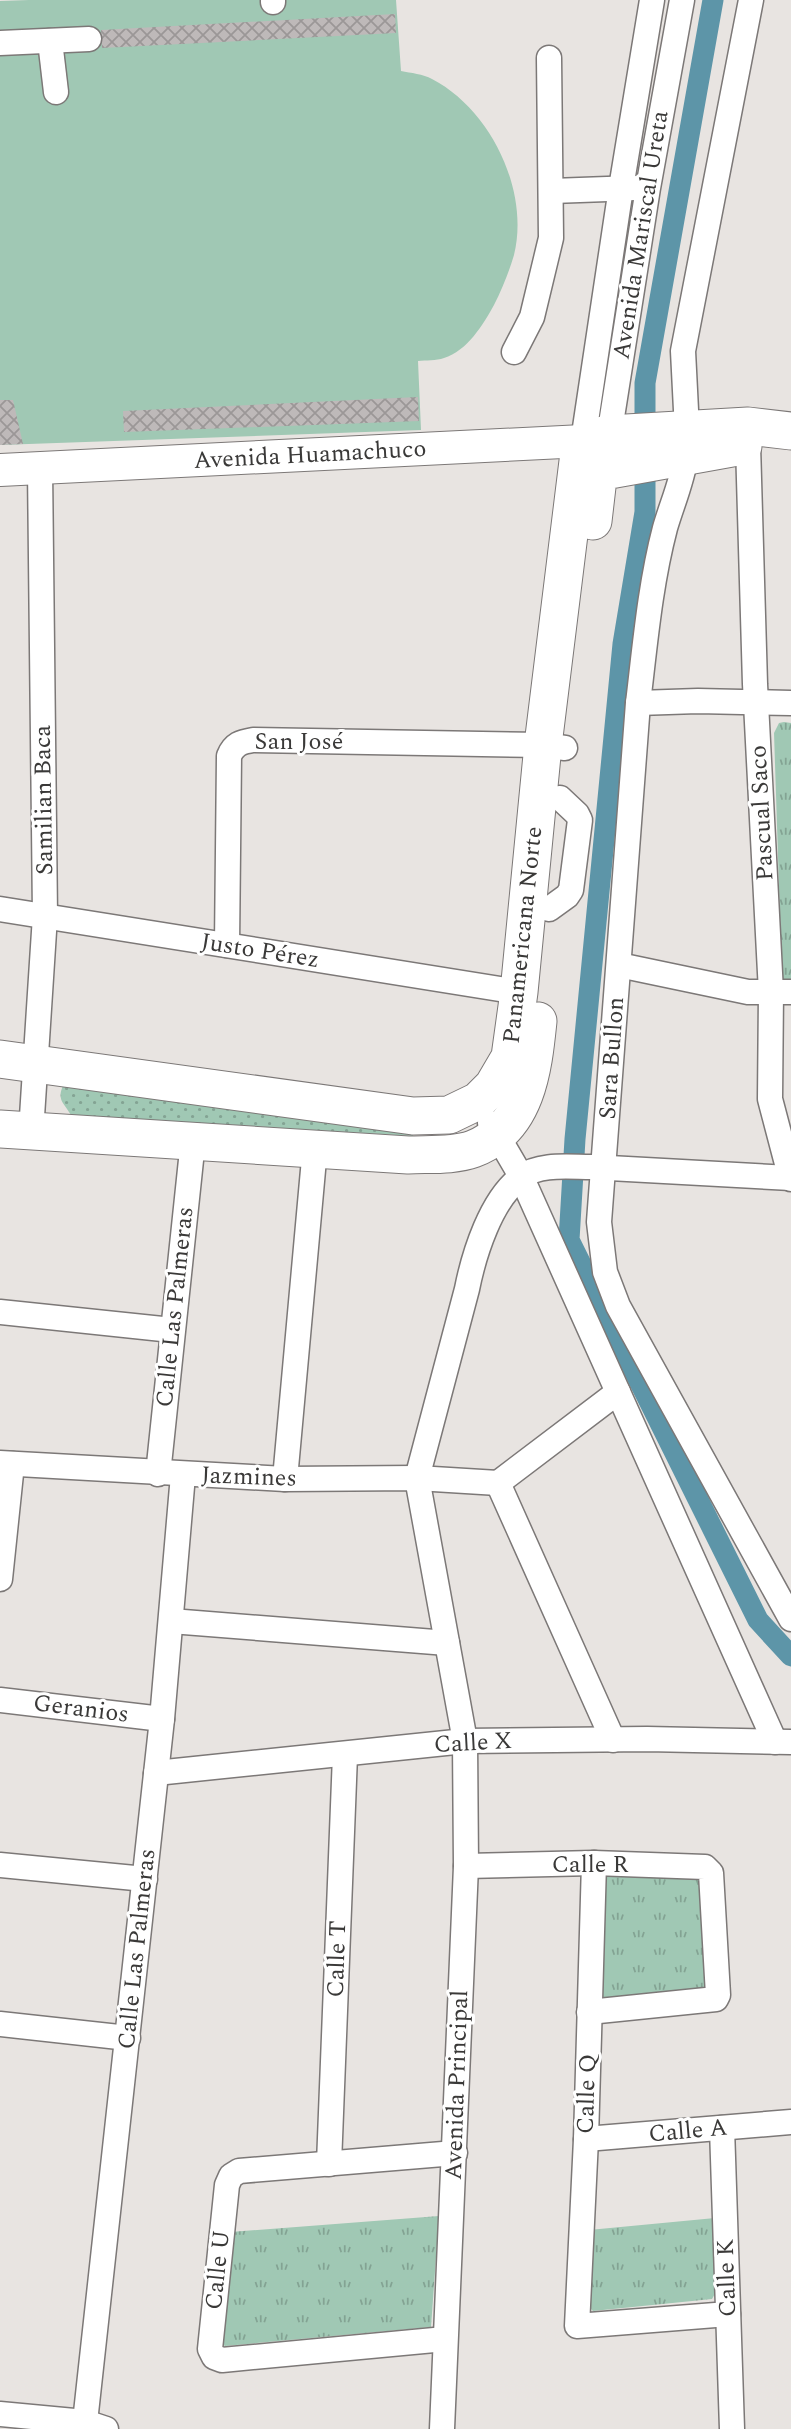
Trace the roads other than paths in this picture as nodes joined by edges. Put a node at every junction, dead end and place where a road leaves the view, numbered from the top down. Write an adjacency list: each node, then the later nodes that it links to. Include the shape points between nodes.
1 (652, 0): 9 (street, Avenida Mariscal Ureta)
2 (682, 0): 10 (street, Avenida Mariscal Ureta)
3 (751, 0): 14 (street, Sara Bullon, via 683,351)
4 (89, 39): 5 (street)
5 (50, 41): 6 (street); 8 (street)
6 (0, 43)
7 (549, 58): 11 (street)
8 (56, 92)
9 (621, 188): 10 (street); 11 (street); 16 (street, Avenida Mariscal Ureta)
10 (648, 188): 16 (street, Avenida Mariscal Ureta)
11 (552, 191): 12 (street, via 551,238 532,317)
12 (514, 352)
13 (787, 431): 14 (highway, via 748,426); 15 (highway)
14 (676, 444): 15 (highway); 16 (highway); 19 (street, Sara Bullon, via 683,479 665,528)
15 (748, 445): 21 (street, Pascual Saco)
16 (607, 449): 17 (main road, Avenida Huamachuco); 22 (highway, Panamericana Norte, via 578,450)
17 (40, 468): 18 (main road, Avenida Huamachuco); 24 (street, Samilian Baca)
18 (0, 470)
19 (638, 703): 21 (street); 26 (street, Sara Bullon)
20 (791, 703): 21 (street)
21 (757, 704): 28 (street, Pascual Saco)
22 (554, 746): 25 (street, San José, via 241,742 229,756); 27 (highway, Panamericana Norte); 32 (highway, Panamericana Norte, via 560,798 534,1061 517,1113)
23 (0, 909): 24 (street, Justo Pérez)
24 (45, 916): 25 (street, Justo Pérez); 29 (street, Samilian Baca)
25 (227, 946): 27 (street, Justo Pérez)
26 (619, 965): 28 (street, via 748,992); 35 (street, Sara Bullon)
27 (519, 992): 30 (highway, Panamericana Norte, via 510,1057 494,1086)
28 (781, 992): 37 (street, Pascual Saco, via 770,1099)
29 (17, 1061): 30 (highway, Panamericana Norte, via 413,1116 449,1115); 31 (street, Samilian Baca)
30 (478, 1101): 32 (street)
31 (15, 1130): 33 (highway, Panamericana Norte)
32 (497, 1134): 34 (highway, Panamericana Norte, via 473,1149 446,1154); 36 (street)
33 (193, 1141): 34 (highway, Panamericana Norte); 39 (street, Calle Las Palmeras)
34 (315, 1148): 45 (street)
35 (598, 1168): 36 (street, via 558,1167); 37 (street); 48 (street, Sara Bullon, via 605,1272 618,1306)
36 (521, 1177): 40 (street); 44 (street, via 497,1207 478,1245)
37 (791, 1178)
38 (0, 1312): 39 (street)
39 (172, 1330): 42 (street, Calle Las Palmeras)
40 (618, 1392): 46 (street); 55 (street)
41 (6, 1464): 42 (street, Jazmines); 47 (street)
42 (158, 1474): 43 (street, Jazmines)
43 (183, 1475): 45 (street, Jazmines); 49 (street, Calle Las Palmeras)
44 (417, 1478): 45 (street, Jazmines); 46 (street, Jazmines); 50 (street, Avenida Principal)
45 (285, 1479)
46 (498, 1483): 53 (street)
47 (0, 1578)
48 (791, 1619)
49 (171, 1621): 50 (street); 52 (street, Calle Las Palmeras)
50 (447, 1643): 54 (street, Avenida Principal)
51 (0, 1700): 52 (street, Geranios)
52 (162, 1719): 57 (street, Calle Las Palmeras)
53 (613, 1740): 54 (street, Calle X); 55 (street, Calle X)
54 (465, 1741): 56 (street, Calle X); 60 (street, Avenida Principal)
55 (783, 1742)
56 (345, 1755): 57 (street, Calle X); 69 (street, Calle T)
57 (156, 1773): 61 (street, Calle Las Palmeras)
58 (594, 1863): 60 (street, Calle R); 62 (street, Calle Q); 62 (street, Calle R, via 705,1867 711,1873 718,1995 716,1999)
59 (0, 1865): 61 (street)
60 (466, 1866): 68 (street, Avenida Principal)
61 (145, 1880): 64 (street, Calle Las Palmeras)
62 (589, 2012): 67 (street, Calle Q)
63 (0, 2024): 64 (street)
64 (128, 2038): 73 (street, Calle Las Palmeras)
65 (791, 2122): 66 (street, Calle A)
66 (722, 2128): 67 (street, Calle A); 70 (street, Calle K)
67 (586, 2139): 70 (street, Calle Q, via 577,2326)
68 (455, 2153): 69 (street, Calle U); 71 (street, Avenida Principal)
69 (329, 2164): 71 (street, Calle U, via 239,2171 231,2176 210,2349 214,2357 222,2360)
70 (728, 2314): 75 (street, Calle K)
71 (445, 2339): 74 (street, Avenida Principal)
72 (0, 2414): 73 (street)
73 (95, 2426)
74 (442, 2429)
75 (732, 2429)

